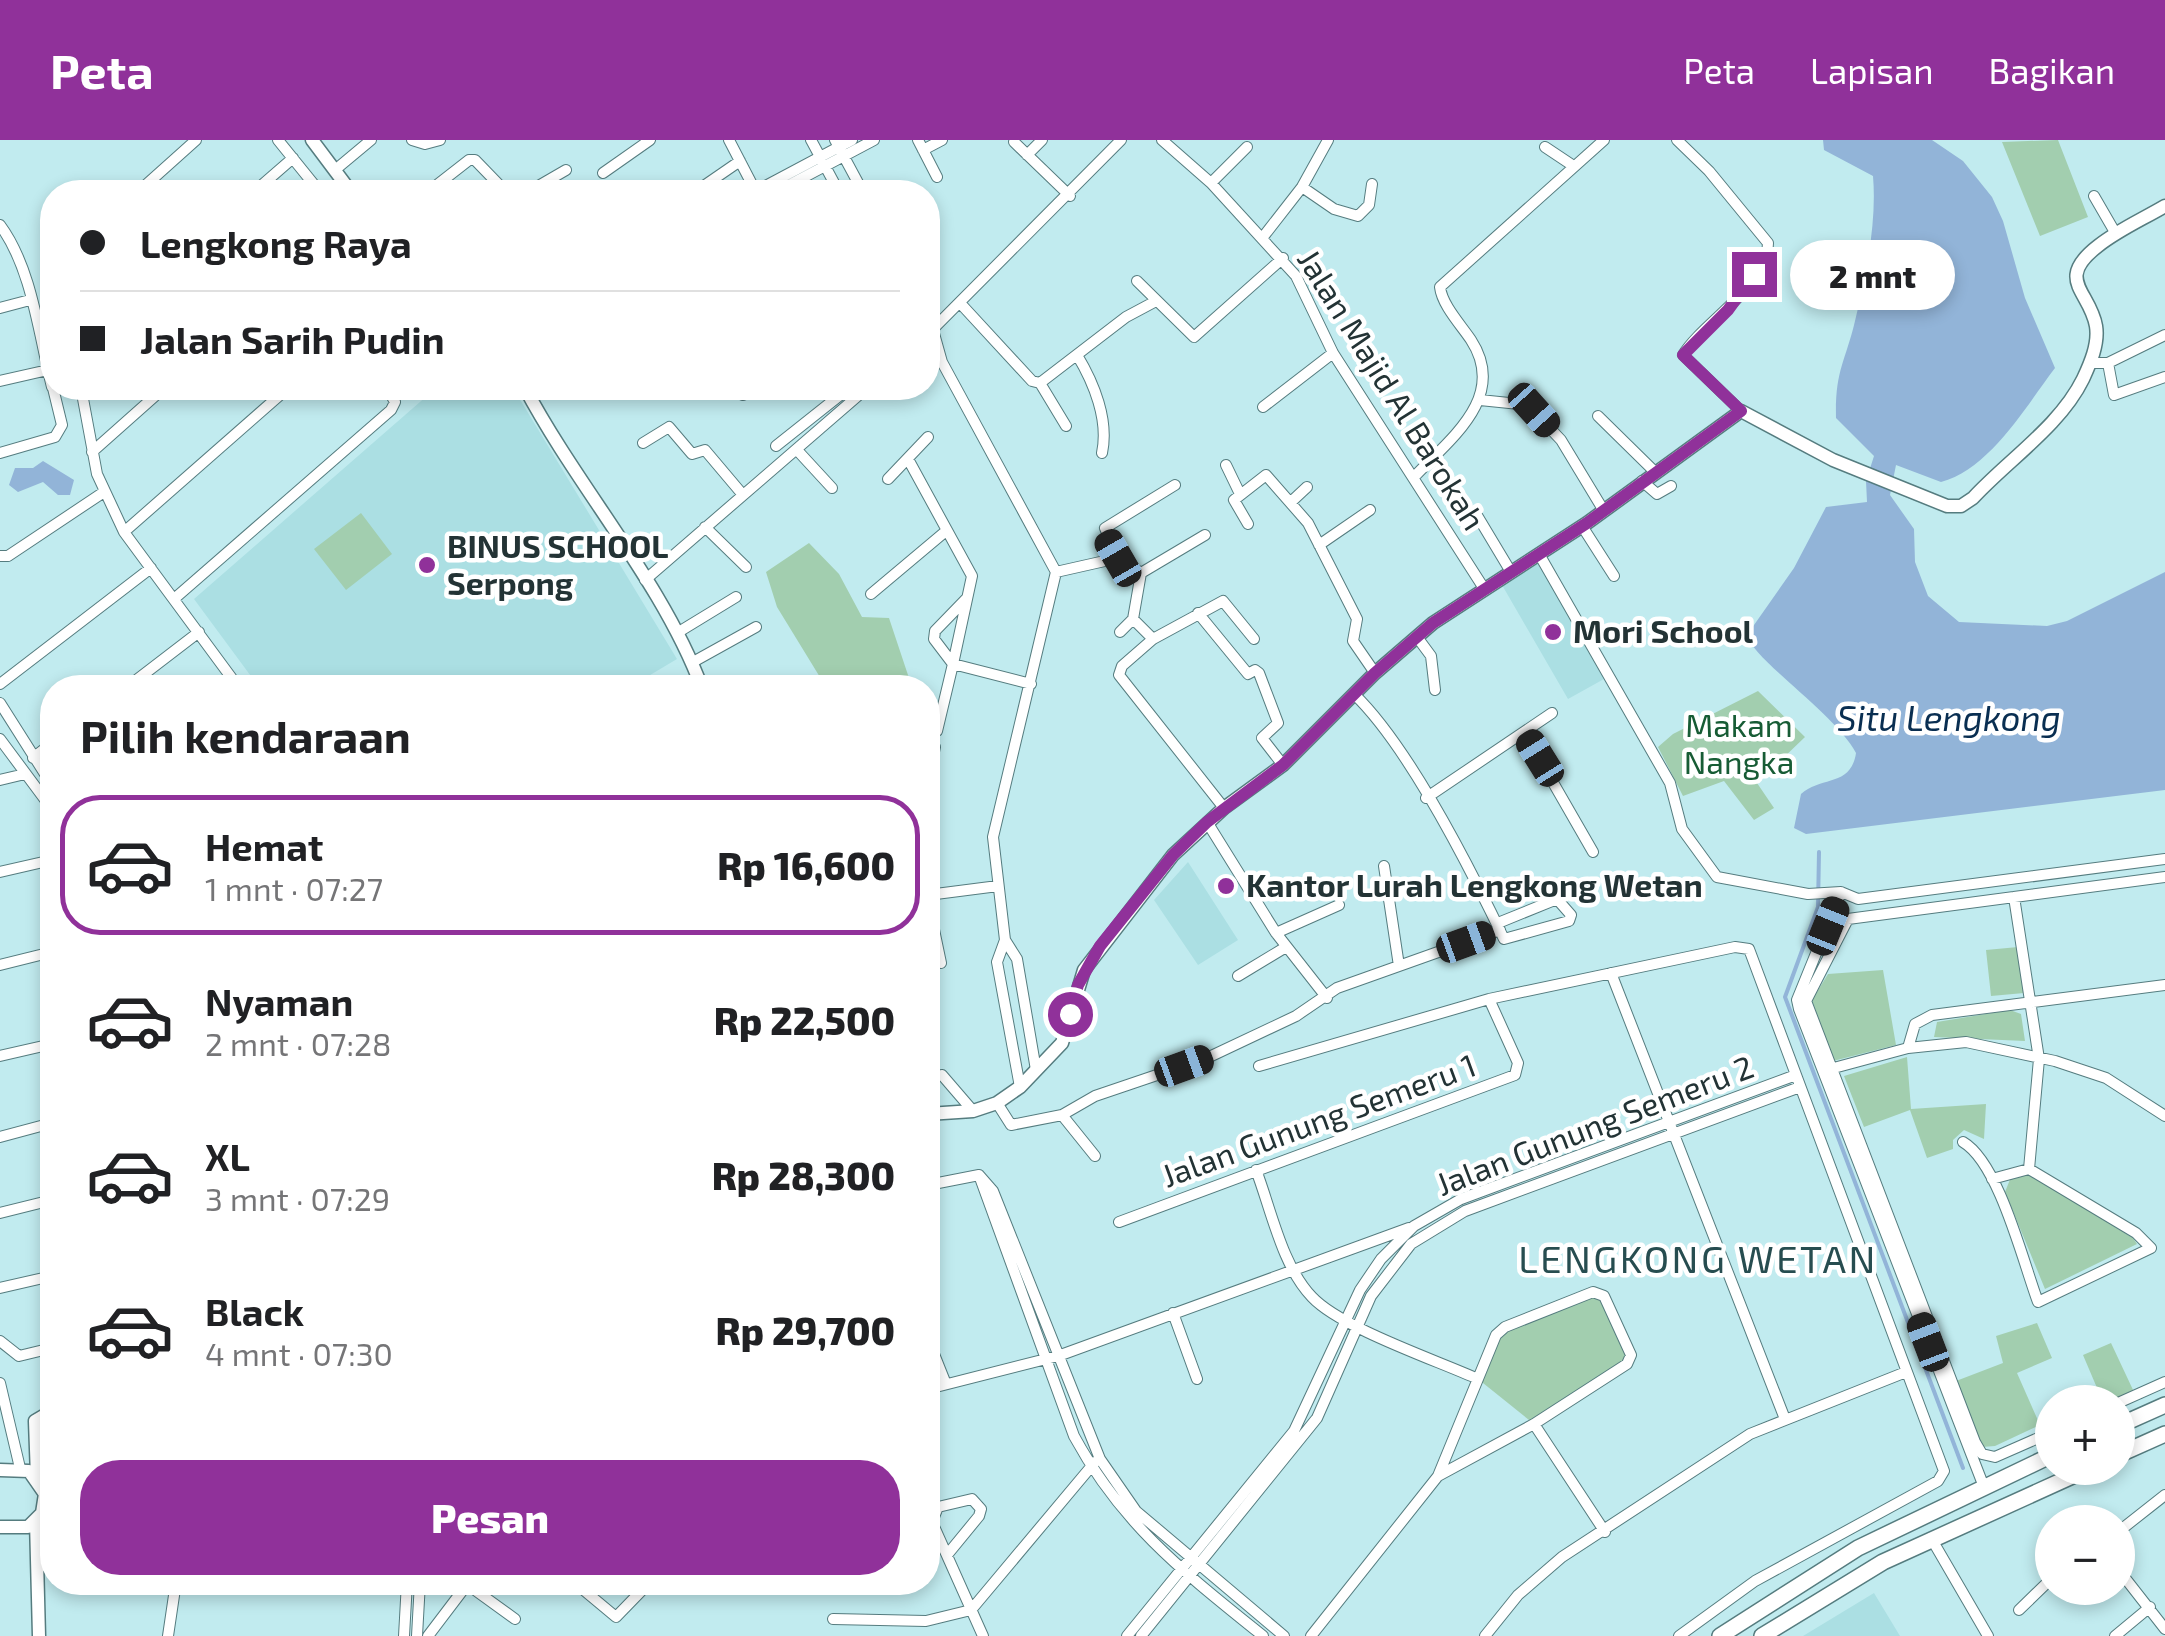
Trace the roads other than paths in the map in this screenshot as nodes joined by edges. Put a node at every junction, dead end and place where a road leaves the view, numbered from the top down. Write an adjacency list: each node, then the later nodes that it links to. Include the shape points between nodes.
1 (196, 140): 33 (street)
2 (278, 140): 25 (street)
3 (370, 140): 29 (street)
4 (412, 140): 5 (street)
5 (440, 140)
6 (650, 140): 31 (street)
7 (729, 140): 26 (street)
8 (811, 140): 27 (street)
9 (852, 140): 23 (street)
10 (874, 140): 23 (street)
11 (942, 140): 20 (street)
12 (1042, 140): 24 (street)
13 (1121, 140): 49 (street)
14 (1162, 140): 46 (street, Jalan Majid Al Barokah)
15 (1328, 140): 48 (street)
16 (1677, 140): 84 (street, via 1768,243 1768,253 1728,310 1683,355)
17 (314, 141): 29 (street)
18 (1601, 141): 28 (street)
19 (1014, 142): 24 (street)
20 (920, 145): 32 (street)
21 (1247, 146): 46 (street)
22 (1545, 147): 28 (street)
23 (839, 148): 27 (street); 45 (street)
24 (1027, 155): 49 (street)
25 (293, 158): 34 (street); 35 (street)
26 (740, 161): 40 (street); 41 (street)
27 (823, 162): 42 (street); 43 (street); 44 (street)
28 (1572, 165): 82 (street, via 1440,287 1478,350 1485,378)
29 (335, 170): 36 (street)
30 (566, 170): 39 (street)
31 (604, 173)
32 (936, 177)
33 (151, 180)
34 (268, 180)
35 (310, 180)
36 (343, 180)
37 (443, 180): 38 (street, via 469,160)
38 (496, 180)
39 (549, 180)
40 (712, 180)
41 (750, 180)
42 (783, 180)
43 (795, 180)
44 (833, 180)
45 (856, 180)
46 (1211, 183): 54 (street, Jalan Majid Al Barokah)
47 (1372, 184): 48 (street, via 1369,205 1358,216 1334,210)
48 (1302, 188): 54 (street)
49 (1070, 196): 59 (street)
50 (2094, 196): 53 (street)
51 (2165, 206): 53 (street)
52 (1, 229): 57 (street)
53 (2116, 234): 69 (street, via 2088,255 2076,276 2096,326)
54 (1262, 237): 55 (street, Jalan Majid Al Barokah)
55 (1283, 258): 58 (street, via 1196,337); 64 (street, Jalan Majid Al Barokah)
56 (1137, 281): 58 (street)
57 (30, 300): 60 (street); 63 (street)
58 (1156, 300): 65 (street)
59 (960, 303): 61 (street); 73 (street)
60 (0, 308)
61 (940, 322)
62 (2165, 335): 68 (street)
63 (40, 339)
64 (1333, 353): 83 (street); 97 (street, Jalan Majid Al Barokah)
65 (1076, 354): 73 (street); 93 (street, via 1104,425)
66 (940, 356): 67 (street)
67 (942, 362): 124 (street)
68 (2108, 363): 69 (street); 71 (street, via 2114,396)
69 (2090, 364): 84 (street, via 2053,420 1973,498 1947,506)
70 (40, 372): 72 (street)
71 (2165, 377)
72 (0, 381)
73 (1040, 382): 86 (street)
74 (56, 400): 92 (street, via 62,425 55,438)
75 (82, 400): 91 (street)
76 (150, 400): 91 (street)
77 (274, 400): 114 (street)
78 (394, 400): 133 (street)
79 (532, 400): 128 (street)
80 (834, 400): 89 (street)
81 (854, 400): 90 (street)
82 (1480, 400): 97 (street); 109 (street, via 1528,404 1561,440)
83 (1263, 408)
84 (1741, 411): 96 (street)
85 (1598, 416): 96 (street)
86 (1066, 426)
87 (928, 437): 94 (street)
88 (643, 443): 106 (street, via 669,426 692,454 705,450)
89 (776, 446)
90 (797, 450): 102 (street); 106 (street)
91 (92, 452): 104 (street)
92 (0, 453)
93 (1102, 453)
94 (908, 459): 98 (street); 115 (street)
95 (1226, 465): 105 (street)
96 (1654, 472): 99 (street)
97 (1415, 476): 129 (street, Jalan Majid Al Barokah)
98 (888, 479)
99 (1642, 481): 101 (street, via 1657,494); 109 (street)
100 (1174, 485): 120 (street, via 1105,528)
101 (1671, 486)
102 (832, 488)
103 (1307, 488): 107 (street)
104 (104, 492): 114 (street); 119 (street)
105 (1240, 494): 107 (street, via 1266,475); 111 (street, via 1234,503)
106 (743, 495): 113 (street)
107 (1292, 501): 117 (street)
108 (1370, 510): 117 (street)
109 (1604, 511): 112 (street)
110 (1474, 512): 125 (street)
111 (1248, 524)
112 (1582, 526): 118 (street); 127 (street)
113 (705, 527): 122 (street); 128 (street)
114 (124, 532): 123 (street)
115 (946, 532): 130 (street); 132 (street, via 972,576)
116 (1206, 535): 126 (street)
117 (1318, 544): 145 (street, via 1357,619 1353,641)
118 (1539, 554): 125 (street); 175 (street, via 1670,783 1682,829 1716,876 1808,894)
119 (4, 556): 121 (street)
120 (1118, 558): 124 (street); 126 (street)
121 (0, 566)
122 (746, 567)
123 (151, 568): 133 (street); 150 (street)
124 (1056, 572): 149 (street)
125 (1511, 572): 129 (street)
126 (1141, 573): 135 (street)
127 (1614, 576)
128 (644, 580): 139 (street)
129 (1484, 590): 140 (street)
130 (871, 594)
131 (736, 597): 139 (street)
132 (968, 597): 144 (street); 144 (street, via 934,631)
133 (174, 599): 137 (street)
134 (1198, 613): 141 (street, via 1224,601); 142 (street); 160 (street, via 1248,674 1259,674 1278,723 1262,738)
135 (1133, 619): 138 (street); 142 (street)
136 (756, 627): 143 (street)
137 (200, 632): 146 (street); 147 (street)
138 (1120, 632)
139 (676, 633): 143 (street)
140 (1417, 637): 145 (street); 151 (street, via 1431,656)
141 (1254, 638)
142 (1154, 640): 166 (street, via 1118,675)
143 (693, 662): 148 (street)
144 (952, 662): 149 (street); 155 (street)
145 (1375, 673): 152 (street)
146 (143, 675)
147 (230, 675)
148 (698, 675)
149 (1031, 681): 174 (street, via 992,837)
150 (0, 684)
151 (1435, 690)
152 (1354, 694): 160 (street); 165 (street, via 1378,717)
153 (0, 702): 159 (street)
154 (1552, 713): 156 (street)
155 (940, 716)
156 (1524, 732): 165 (street); 168 (street)
157 (0, 739): 162 (street)
158 (40, 752): 159 (street)
159 (32, 758): 161 (street)
160 (1283, 765): 166 (street)
161 (40, 769)
162 (26, 774): 163 (street); 164 (street)
163 (0, 780)
164 (40, 793)
165 (1426, 798): 179 (street)
166 (1224, 808): 167 (street)
167 (1207, 822): 180 (street); 202 (street, via 1100,946 1078,985 1062,1043)
168 (1592, 852)
169 (2165, 860): 175 (street, via 1858,898)
170 (40, 863): 172 (street)
171 (1384, 866): 187 (street)
172 (0, 872)
173 (2165, 877): 177 (street)
174 (998, 886): 176 (street); 181 (street)
175 (1841, 892): 265 (street, via 1798,1009)
176 (940, 896)
177 (2014, 897): 195 (street); 201 (street, via 1848,919 1806,1000)
178 (1339, 905): 180 (street)
179 (1499, 926): 179 (street, via 1557,899 1571,915 1506,940); 187 (street)
180 (1276, 933): 182 (street)
181 (1005, 940): 191 (street); 192 (street, via 997,962)
182 (1286, 946): 189 (street); 193 (street)
183 (40, 955): 186 (street)
184 (940, 958): 185 (street)
185 (941, 963)
186 (0, 965)
187 (1398, 966): 193 (street, via 1337,988)
188 (1611, 973): 194 (street); 204 (street, via 1749,948); 212 (street)
189 (1238, 976)
190 (2165, 985): 195 (street)
191 (1022, 988): 192 (street); 202 (street)
192 (1003, 990): 205 (street)
193 (1327, 998): 209 (street, via 1206,1058 1095,1096)
194 (1488, 998): 200 (street); 217 (street, Jalan Gunung Semeru 1, via 1518,1064 1515,1075)
195 (2029, 1001): 197 (street, via 1932,1016 1915,1024); 199 (street)
196 (40, 1047): 198 (street)
197 (1908, 1048): 199 (street, via 1966,1042); 201 (street)
198 (0, 1056)
199 (2040, 1059): 210 (street, via 2106,1078); 216 (street)
200 (1259, 1066)
201 (1830, 1069): 255 (street, via 1982,1454 1995,1457)
202 (1036, 1070): 205 (street)
203 (942, 1075): 207 (street)
204 (1798, 1081): 212 (street, Jalan Gunung Semeru 2); 240 (street)
205 (1020, 1087): 206 (street)
206 (997, 1103): 207 (street); 209 (street, via 1011,1125)
207 (973, 1111): 208 (street)
208 (940, 1113)
209 (1062, 1115): 215 (street)
210 (2165, 1116)
211 (40, 1127): 213 (street)
212 (1670, 1129): 224 (street, Jalan Gunung Semeru 2, via 1461,1199); 225 (street, Jalan Gunung Semeru 2); 252 (street)
213 (0, 1137)
214 (1963, 1142): 219 (street, via 1978,1151)
215 (1095, 1156)
216 (2029, 1169): 219 (street); 226 (street)
217 (1256, 1170): 223 (street, Jalan Gunung Semeru 1); 228 (street)
218 (979, 1175): 220 (street); 237 (street, via 993,1191); 238 (street)
219 (1992, 1179): 231 (street)
220 (940, 1183)
221 (40, 1203): 222 (street)
222 (0, 1213)
223 (1120, 1222)
224 (1414, 1226): 225 (street, Jalan Gunung Semeru 2); 228 (street, Jalan Gunung Semeru 2); 234 (street, Jalan Gunung Semeru 2, via 1381,1259)
225 (1440, 1226): 234 (street, Jalan Gunung Semeru 2, via 1391,1266)
226 (2151, 1248): 227 (street); 231 (street)
227 (2164, 1253)
228 (1293, 1267): 232 (street, Jalan Gunung Semeru 2); 234 (street, via 1313,1300)
229 (40, 1279): 230 (street)
230 (0, 1288)
231 (2038, 1302): 233 (street)
232 (1173, 1313): 237 (street, Jalan Gunung Semeru 2); 241 (street)
233 (2038, 1315)
234 (1352, 1323): 242 (street); 276 (street, Jalan Gunung Semeru 2, via 1294,1431)
235 (0, 1341): 236 (street, via 20,1356)
236 (40, 1351)
237 (1058, 1356): 238 (street, Jalan Gunung Semeru 2); 257 (street)
238 (1046, 1360): 245 (street, Jalan Gunung Semeru 2); 257 (street)
239 (940, 1369): 245 (street)
240 (1906, 1372): 252 (street); 304 (street, via 1944,1460 1938,1481 1755,1581)
241 (1197, 1379)
242 (1478, 1380): 253 (street, via 1505,1327 1592,1292 1604,1296 1631,1360); 261 (street)
243 (2165, 1382): 247 (street)
244 (0, 1383): 248 (street)
245 (946, 1384): 246 (street, Jalan Gunung Semeru 2)
246 (940, 1386)
247 (2135, 1395)
248 (2, 1401): 259 (street)
249 (2165, 1404): 251 (main road)
250 (40, 1418): 262 (street)
251 (2135, 1418)
252 (1786, 1420): 272 (street, via 1750,1434)
253 (1534, 1424): 261 (street); 272 (street)
254 (2165, 1434): 256 (main road)
255 (2035, 1439)
256 (2135, 1448)
257 (1095, 1462): 276 (street); 287 (street)
258 (2035, 1462): 265 (main road)
259 (20, 1468): 260 (street); 262 (street)
260 (0, 1470)
261 (1438, 1476): 302 (street)
262 (37, 1477): 263 (street)
263 (40, 1484)
264 (2051, 1485): 274 (main road)
265 (1984, 1487): 305 (main road, via 1858,1548)
266 (2165, 1495): 269 (street)
267 (940, 1507): 275 (street, via 972,1499 981,1509)
268 (40, 1515): 270 (street)
269 (2135, 1519)
270 (36, 1521): 271 (street, via 19,1530); 292 (street)
271 (0, 1527)
272 (1605, 1532): 303 (street, via 1531,1583)
273 (940, 1535): 275 (street)
274 (1931, 1538): 306 (main road); 307 (street)
275 (947, 1555): 287 (street)
276 (1189, 1568): 298 (street); 299 (street); 300 (street); 301 (street)
277 (2135, 1589): 286 (street)
278 (2035, 1594): 288 (street)
279 (174, 1595): 293 (street)
280 (406, 1595): 294 (street)
281 (420, 1595): 295 (street)
282 (460, 1595): 296 (street)
283 (483, 1595): 289 (street)
284 (590, 1595): 285 (street, via 616,1617)
285 (637, 1595)
286 (2150, 1606): 291 (street); 308 (street)
287 (971, 1610): 290 (street, via 926,1621); 297 (street)
288 (2019, 1610)
289 (515, 1619)
290 (833, 1619)
291 (2165, 1629)
292 (39, 1636)
293 (168, 1636)
294 (404, 1636)
295 (418, 1636)
296 (428, 1636)
297 (983, 1636)
298 (1127, 1636)
299 (1140, 1636)
300 (1263, 1636)
301 (1284, 1636)
302 (1310, 1636)
303 (1484, 1636)
304 (1679, 1636)
305 (1720, 1636)
306 (1762, 1636)
307 (1988, 1636)
308 (2115, 1636)

